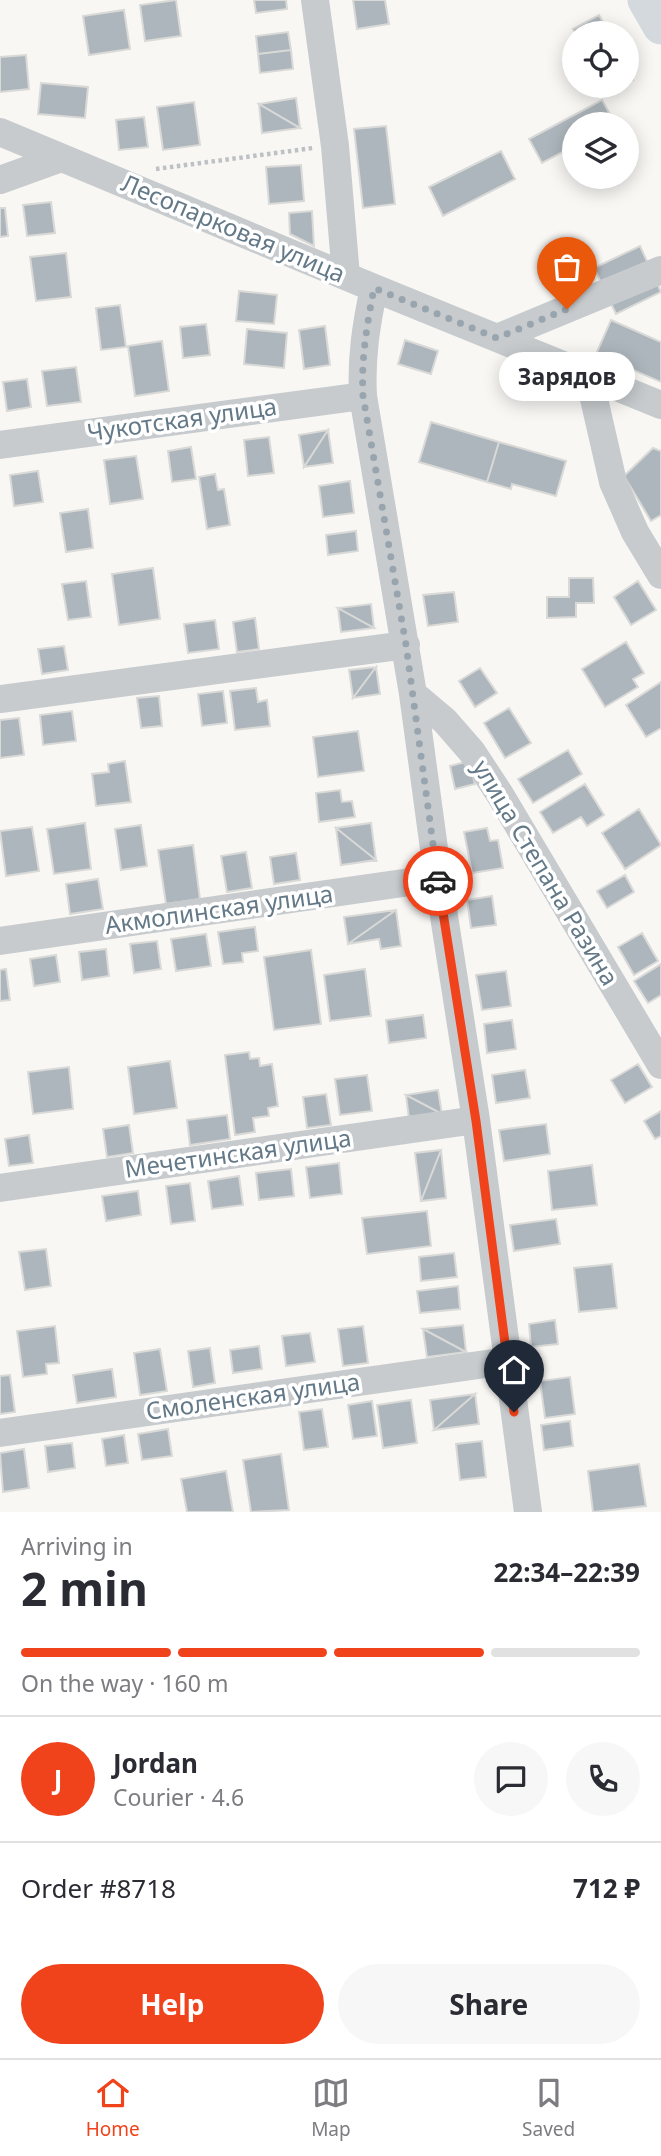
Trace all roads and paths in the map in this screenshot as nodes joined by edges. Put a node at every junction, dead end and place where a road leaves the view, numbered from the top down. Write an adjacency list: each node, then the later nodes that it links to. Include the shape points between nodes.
1 (315, 0): 5 (street)
2 (646, 0): 3 (main road)
3 (661, 26)
4 (0, 132): 6 (street, Лесопарковая улица)
5 (335, 146): 7 (path); 10 (street)
6 (61, 158): 7 (street, Лесопарковая улица); 8 (street)
7 (104, 176): 10 (street, Лесопарковая улица)
8 (0, 180)
9 (661, 270): 12 (street)
10 (346, 276): 11 (street, Лесопарковая улица)
11 (374, 288): 12 (street, Лесопарковая улица); 14 (street, via 364,336)
12 (497, 338): 13 (street, Лесопарковая улица)
13 (589, 377): 15 (street, Лесопарковая улица); 17 (street, via 613,482)
14 (363, 396): 16 (street, Чукотская улица); 18 (street)
15 (661, 405)
16 (0, 445)
17 (661, 575)
18 (406, 645): 19 (street); 20 (street)
19 (413, 694): 21 (street); 23 (street, улица Степана Разина, via 472,752)
20 (0, 699)
21 (438, 878): 22 (street, Акмолинская улица); 24 (street)
22 (0, 941)
23 (661, 1065)
24 (476, 1121): 25 (street, Мечетинская улица); 26 (street)
25 (0, 1188)
26 (507, 1361): 27 (street, Смоленская улица); 28 (street)
27 (0, 1433)
28 (528, 1512)

